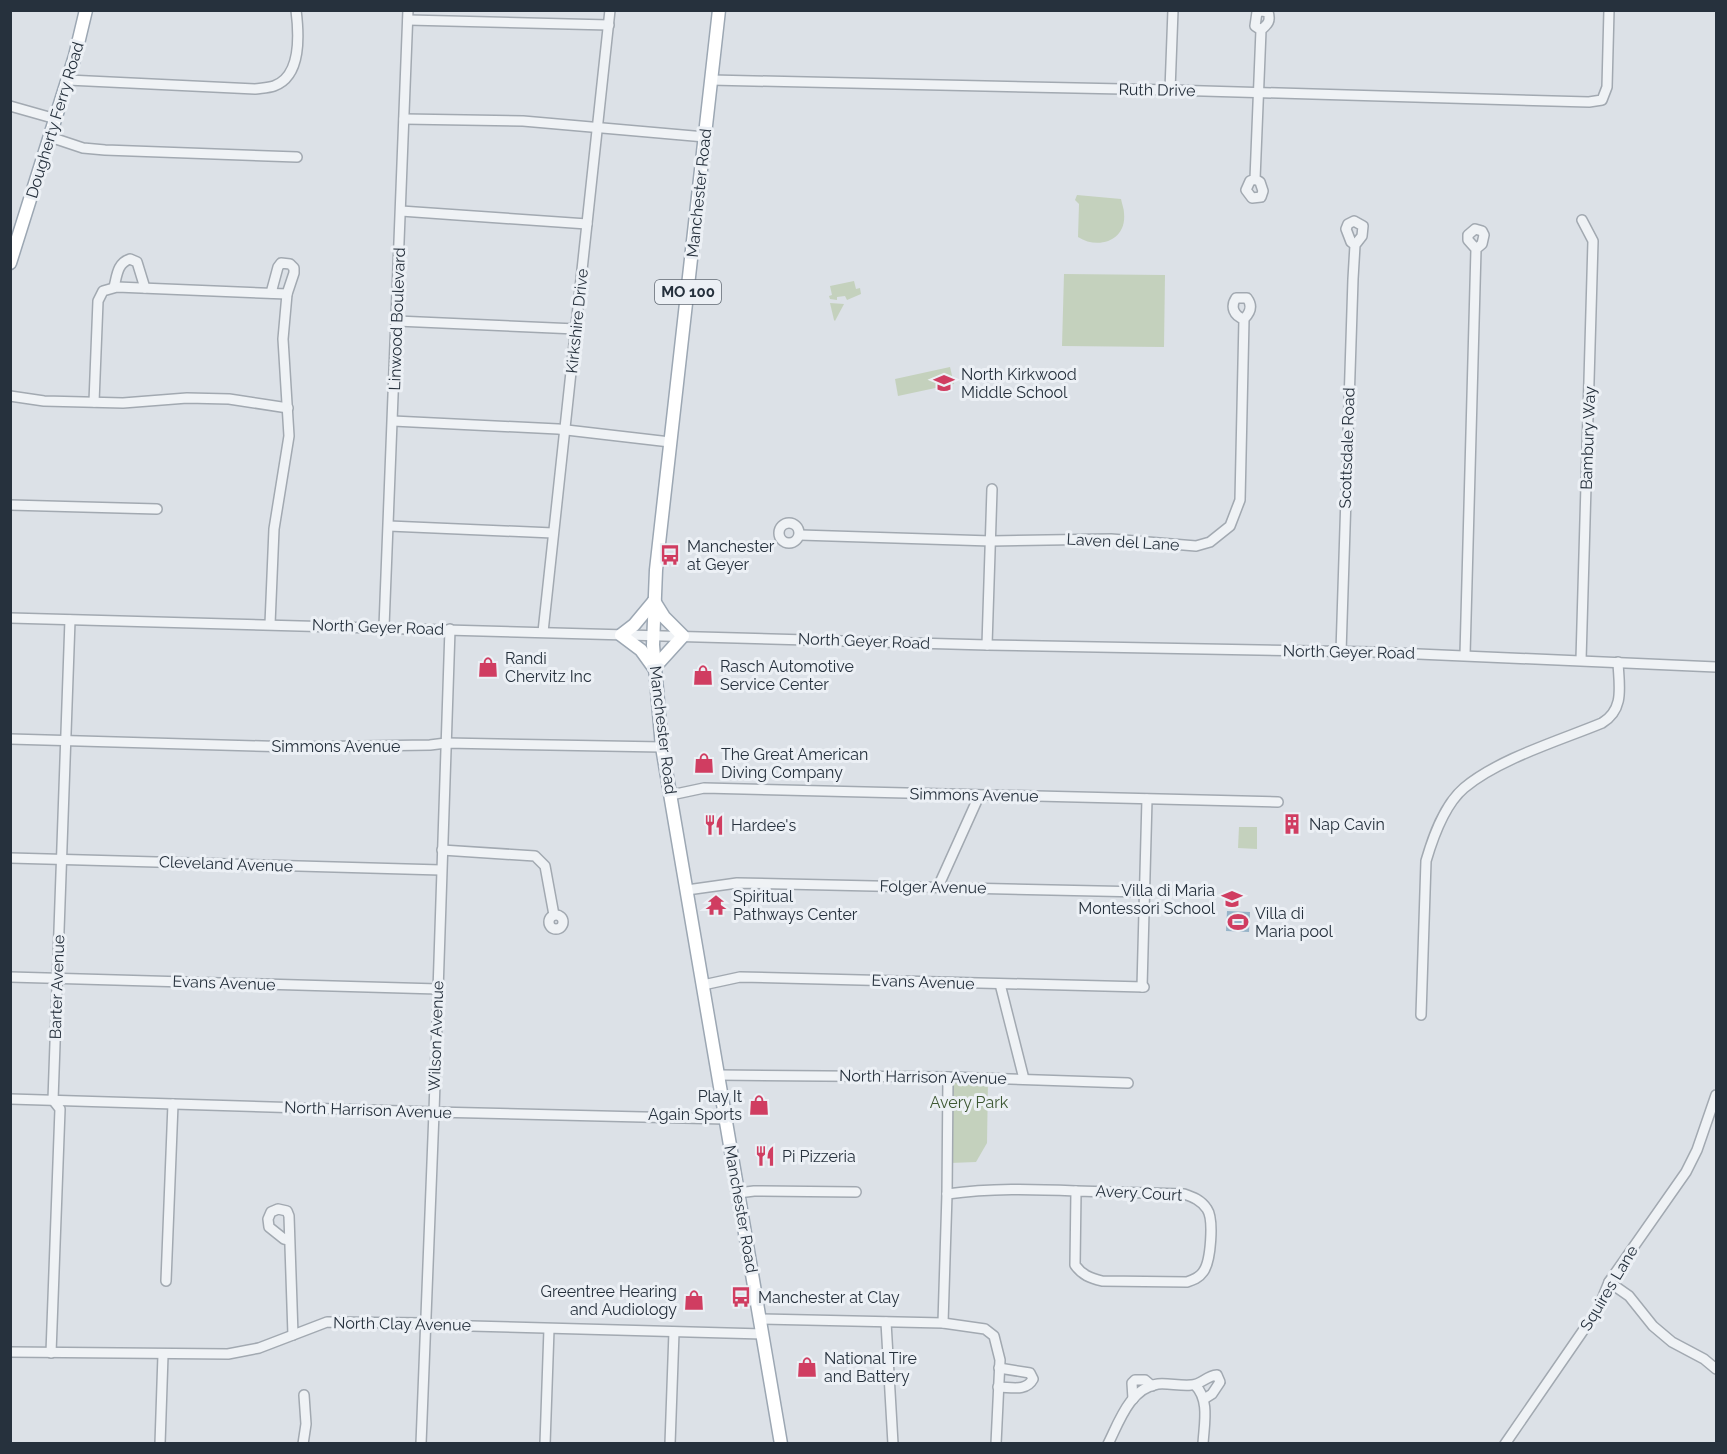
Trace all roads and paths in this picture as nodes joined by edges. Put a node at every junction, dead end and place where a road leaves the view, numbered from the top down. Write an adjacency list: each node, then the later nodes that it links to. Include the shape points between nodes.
1 (86, 10): 10 (main road, Dougherty Ferry Road)
2 (296, 10): 10 (street, via 295,63 286,78 274,86 255,89)
3 (610, 10): 8 (street, Kirkshire Drive)
4 (719, 10): 11 (main road, Manchester Road / MO 100)
5 (1173, 10): 12 (street)
6 (1609, 10): 13 (street, Ruth Drive, via 1607,87 1602,100)
7 (408, 15): 8 (street); 16 (street, Linwood Boulevard)
8 (609, 25): 17 (street, Kirkshire Drive)
9 (1261, 30): 13 (street)
10 (68, 80): 15 (main road, Dougherty Ferry Road)
11 (711, 80): 12 (street, Ruth Drive); 19 (main road, Manchester Road / MO 100)
12 (1170, 90): 13 (street, Ruth Drive)
13 (1259, 93): 21 (street)
14 (10, 106): 15 (street)
15 (56, 118): 18 (main road, Dougherty Ferry Road)
16 (404, 119): 17 (street, via 523,121); 22 (street, Linwood Boulevard)
17 (598, 128): 19 (street); 24 (street, Kirkshire Drive)
18 (50, 137): 20 (street, via 83,148 105,150); 27 (main road, Dougherty Ferry Road)
19 (705, 137): 40 (main road, Manchester Road / MO 100)
20 (297, 157)
21 (1255, 179)
22 (401, 212): 24 (street); 33 (street, Linwood Boulevard)
23 (1582, 220): 61 (street, Bambury Way, via 1593,241)
24 (587, 224): 34 (street, Kirkshire Drive)
25 (1355, 245): 59 (street, Scottsdale Road)
26 (1476, 249): 60 (street)
27 (10, 263)
28 (114, 287): 29 (street); 29 (street, via 120,267 130,259 136,262); 36 (street, via 103,291 98,301)
29 (145, 288): 30 (street)
30 (271, 293): 31 (street); 31 (street, via 278,267 286,262 294,268)
31 (287, 294): 37 (street, via 283,339)
32 (1244, 319): 47 (street, Laven del Lane, via 1240,500 1230,526 1219,537 1196,546 1111,539)
33 (397, 321): 34 (street); 38 (street, Linwood Boulevard)
34 (576, 329): 39 (street, Kirkshire Drive)
35 (10, 396): 36 (street)
36 (94, 402): 37 (street, via 229,399)
37 (288, 408): 51 (street, via 289,436 274,529)
38 (393, 421): 39 (street); 44 (street, Linwood Boulevard)
39 (565, 431): 40 (street); 45 (street, Kirkshire Drive)
40 (670, 442): 48 (main road, Manchester Road / MO 100)
41 (992, 489): 47 (street)
42 (10, 506): 43 (street)
43 (157, 509)
44 (389, 526): 45 (street); 52 (street, Linwood Boulevard)
45 (553, 533): 54 (street, Kirkshire Drive)
46 (800, 535): 47 (street, Laven del Lane)
47 (991, 541): 58 (street)
48 (654, 601): 55 (main road); 56 (main road, Manchester Road / MO 100); 57 (main road)
49 (10, 618): 50 (street, North Geyer Road)
50 (70, 620): 51 (street, North Geyer Road); 66 (street, Barter Avenue)
51 (270, 624): 52 (street, North Geyer Road)
52 (384, 627): 53 (street, North Geyer Road)
53 (450, 628): 54 (street, North Geyer Road); 67 (street, Wilson Avenue)
54 (543, 632): 55 (street, North Geyer Road)
55 (621, 635): 56 (street, North Geyer Road); 64 (main road, via 641,650)
56 (653, 636): 57 (street, North Geyer Road); 64 (main road, Manchester Road / MO 100)
57 (683, 636): 58 (street, North Geyer Road); 64 (main road)
58 (987, 645): 59 (street, North Geyer Road)
59 (1341, 651): 60 (street, North Geyer Road)
60 (1465, 655): 61 (street, North Geyer Road)
61 (1581, 660): 62 (street, North Geyer Road)
62 (1618, 662): 63 (street, North Geyer Road); 86 (street, via 1618,704 1613,716 1493,768 1463,789 1443,816 1426,861)
63 (1716, 667)
64 (654, 668): 68 (main road, Manchester Road / MO 100)
65 (10, 739): 66 (street, Simmons Avenue)
66 (66, 740): 67 (street, Simmons Avenue, via 327,747); 75 (street, Barter Avenue)
67 (446, 743): 68 (street, Simmons Avenue); 73 (street, Wilson Avenue)
68 (662, 747): 69 (main road, Manchester Road / MO 100)
69 (671, 795): 70 (street, Simmons Avenue, via 704,788); 78 (main road, Manchester Road / MO 100)
70 (979, 796): 71 (street, Simmons Avenue); 77 (street)
71 (1147, 799): 72 (street, Simmons Avenue); 79 (street)
72 (1278, 802)
73 (442, 850): 76 (street, Wilson Avenue); 80 (street, via 535,856 545,866)
74 (10, 858): 75 (street, Cleveland Avenue)
75 (62, 859): 76 (street, Cleveland Avenue); 82 (street, Barter Avenue)
76 (441, 870): 85 (street, Wilson Avenue)
77 (938, 887): 78 (street, Folger Avenue, via 737,883); 79 (street, Folger Avenue)
78 (687, 890): 84 (main road, Manchester Road / MO 100)
79 (1144, 891): 83 (street, Evans Avenue, via 1143,987)
80 (554, 915)
81 (10, 977): 82 (street, Evans Avenue)
82 (57, 978): 85 (street, Evans Avenue); 93 (street, Barter Avenue)
83 (1000, 984): 84 (street, Evans Avenue, via 740,977); 89 (street)
84 (703, 985): 87 (main road, Manchester Road / MO 100)
85 (438, 989): 95 (street, Wilson Avenue)
86 (1421, 1015)
87 (718, 1075): 88 (street, North Harrison Avenue); 96 (main road, Manchester Road / MO 100)
88 (948, 1077): 89 (street, North Harrison Avenue); 100 (street)
89 (1024, 1079): 90 (street, North Harrison Avenue)
90 (1128, 1083)
91 (1716, 1095): 103 (street, Squires Lane, via 1686,1172)
92 (10, 1099): 93 (street, North Harrison Avenue)
93 (53, 1100): 94 (street, North Harrison Avenue); 113 (street, Barter Avenue, via 60,1108)
94 (173, 1104): 95 (street, North Harrison Avenue); 102 (street)
95 (434, 1112): 96 (street, North Harrison Avenue); 106 (street, Wilson Avenue)
96 (726, 1119): 99 (main road, Manchester Road / MO 100)
97 (856, 1191): 99 (street)
98 (1076, 1191): 98 (street, Avery Court, via 1184,1194 1196,1198 1211,1216 1209,1261 1204,1271 1187,1282 1089,1278 1075,1265); 100 (street, Avery Court, via 1016,1188)
99 (738, 1193): 104 (main road, Manchester Road / MO 100)
100 (947, 1194): 107 (street)
101 (289, 1240): 111 (street)
102 (166, 1281)
103 (1610, 1282): 116 (street, via 1629,1296 1672,1342); 131 (street, Squires Lane, via 1598,1309)
104 (760, 1319): 105 (street); 110 (main road, Manchester Road / MO 100)
105 (886, 1322): 107 (street); 127 (street)
106 (425, 1323): 108 (street, North Clay Avenue); 111 (street, North Clay Avenue, via 327,1322); 123 (street, Wilson Avenue)
107 (943, 1323): 115 (street, via 985,1329 994,1336)
108 (549, 1329): 109 (street, North Clay Avenue); 124 (street)
109 (674, 1332): 110 (street, North Clay Avenue); 125 (street)
110 (762, 1334): 126 (main road, Manchester Road / MO 100)
111 (293, 1335): 114 (street, North Clay Avenue, via 243,1352)
112 (10, 1352): 113 (street, North Clay Avenue)
113 (51, 1353): 114 (street, North Clay Avenue)
114 (163, 1354): 121 (street)
115 (999, 1368): 118 (street); 118 (street, via 1030,1373 1033,1379 1024,1388)
116 (1716, 1369)
117 (1195, 1385): 120 (street); 120 (street, via 1208,1376 1217,1376 1217,1388); 129 (street, via 1158,1384 1139,1392)
118 (999, 1387): 128 (street)
119 (304, 1395): 122 (street)
120 (1204, 1399): 130 (street)
121 (160, 1443)
122 (303, 1443)
123 (421, 1443)
124 (545, 1443)
125 (670, 1443)
126 (781, 1443)
127 (893, 1443)
128 (996, 1443)
129 (1108, 1443)
130 (1203, 1443)
131 (1505, 1443)

